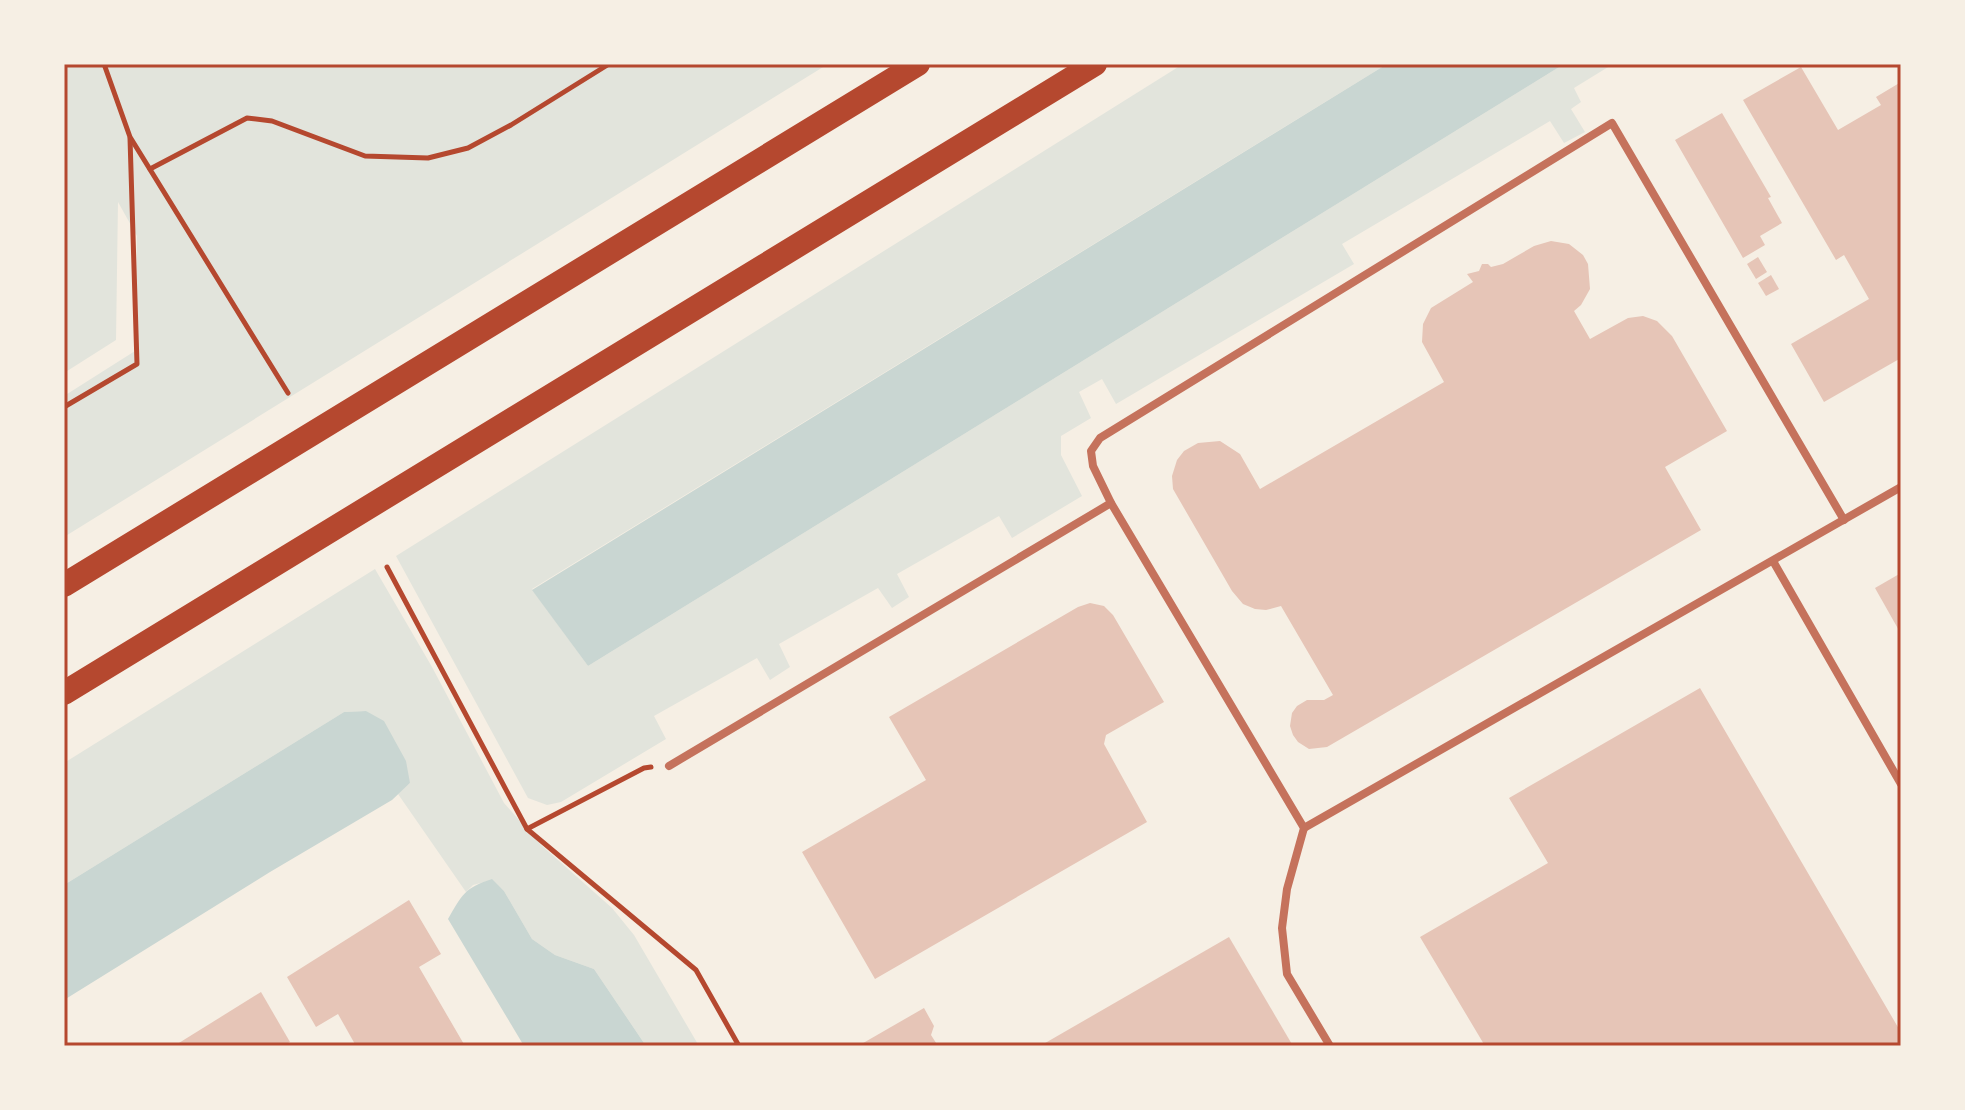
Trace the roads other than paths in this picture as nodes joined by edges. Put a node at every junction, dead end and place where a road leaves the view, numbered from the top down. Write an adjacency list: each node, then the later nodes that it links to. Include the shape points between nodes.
1 (918, 64): 7 (highway)
2 (1095, 64): 8 (highway)
3 (1901, 487): 5 (street)
4 (1111, 503): 5 (street, via 1093,466 1091,451 1100,438 1612,123); 9 (street); 11 (street)
5 (1844, 520): 6 (street)
6 (1773, 561): 10 (street); 11 (street)
7 (64, 585)
8 (64, 693)
9 (669, 766)
10 (1901, 784)
11 (1304, 828): 12 (street, via 1282,928 1287,974)
12 (1330, 1046)

